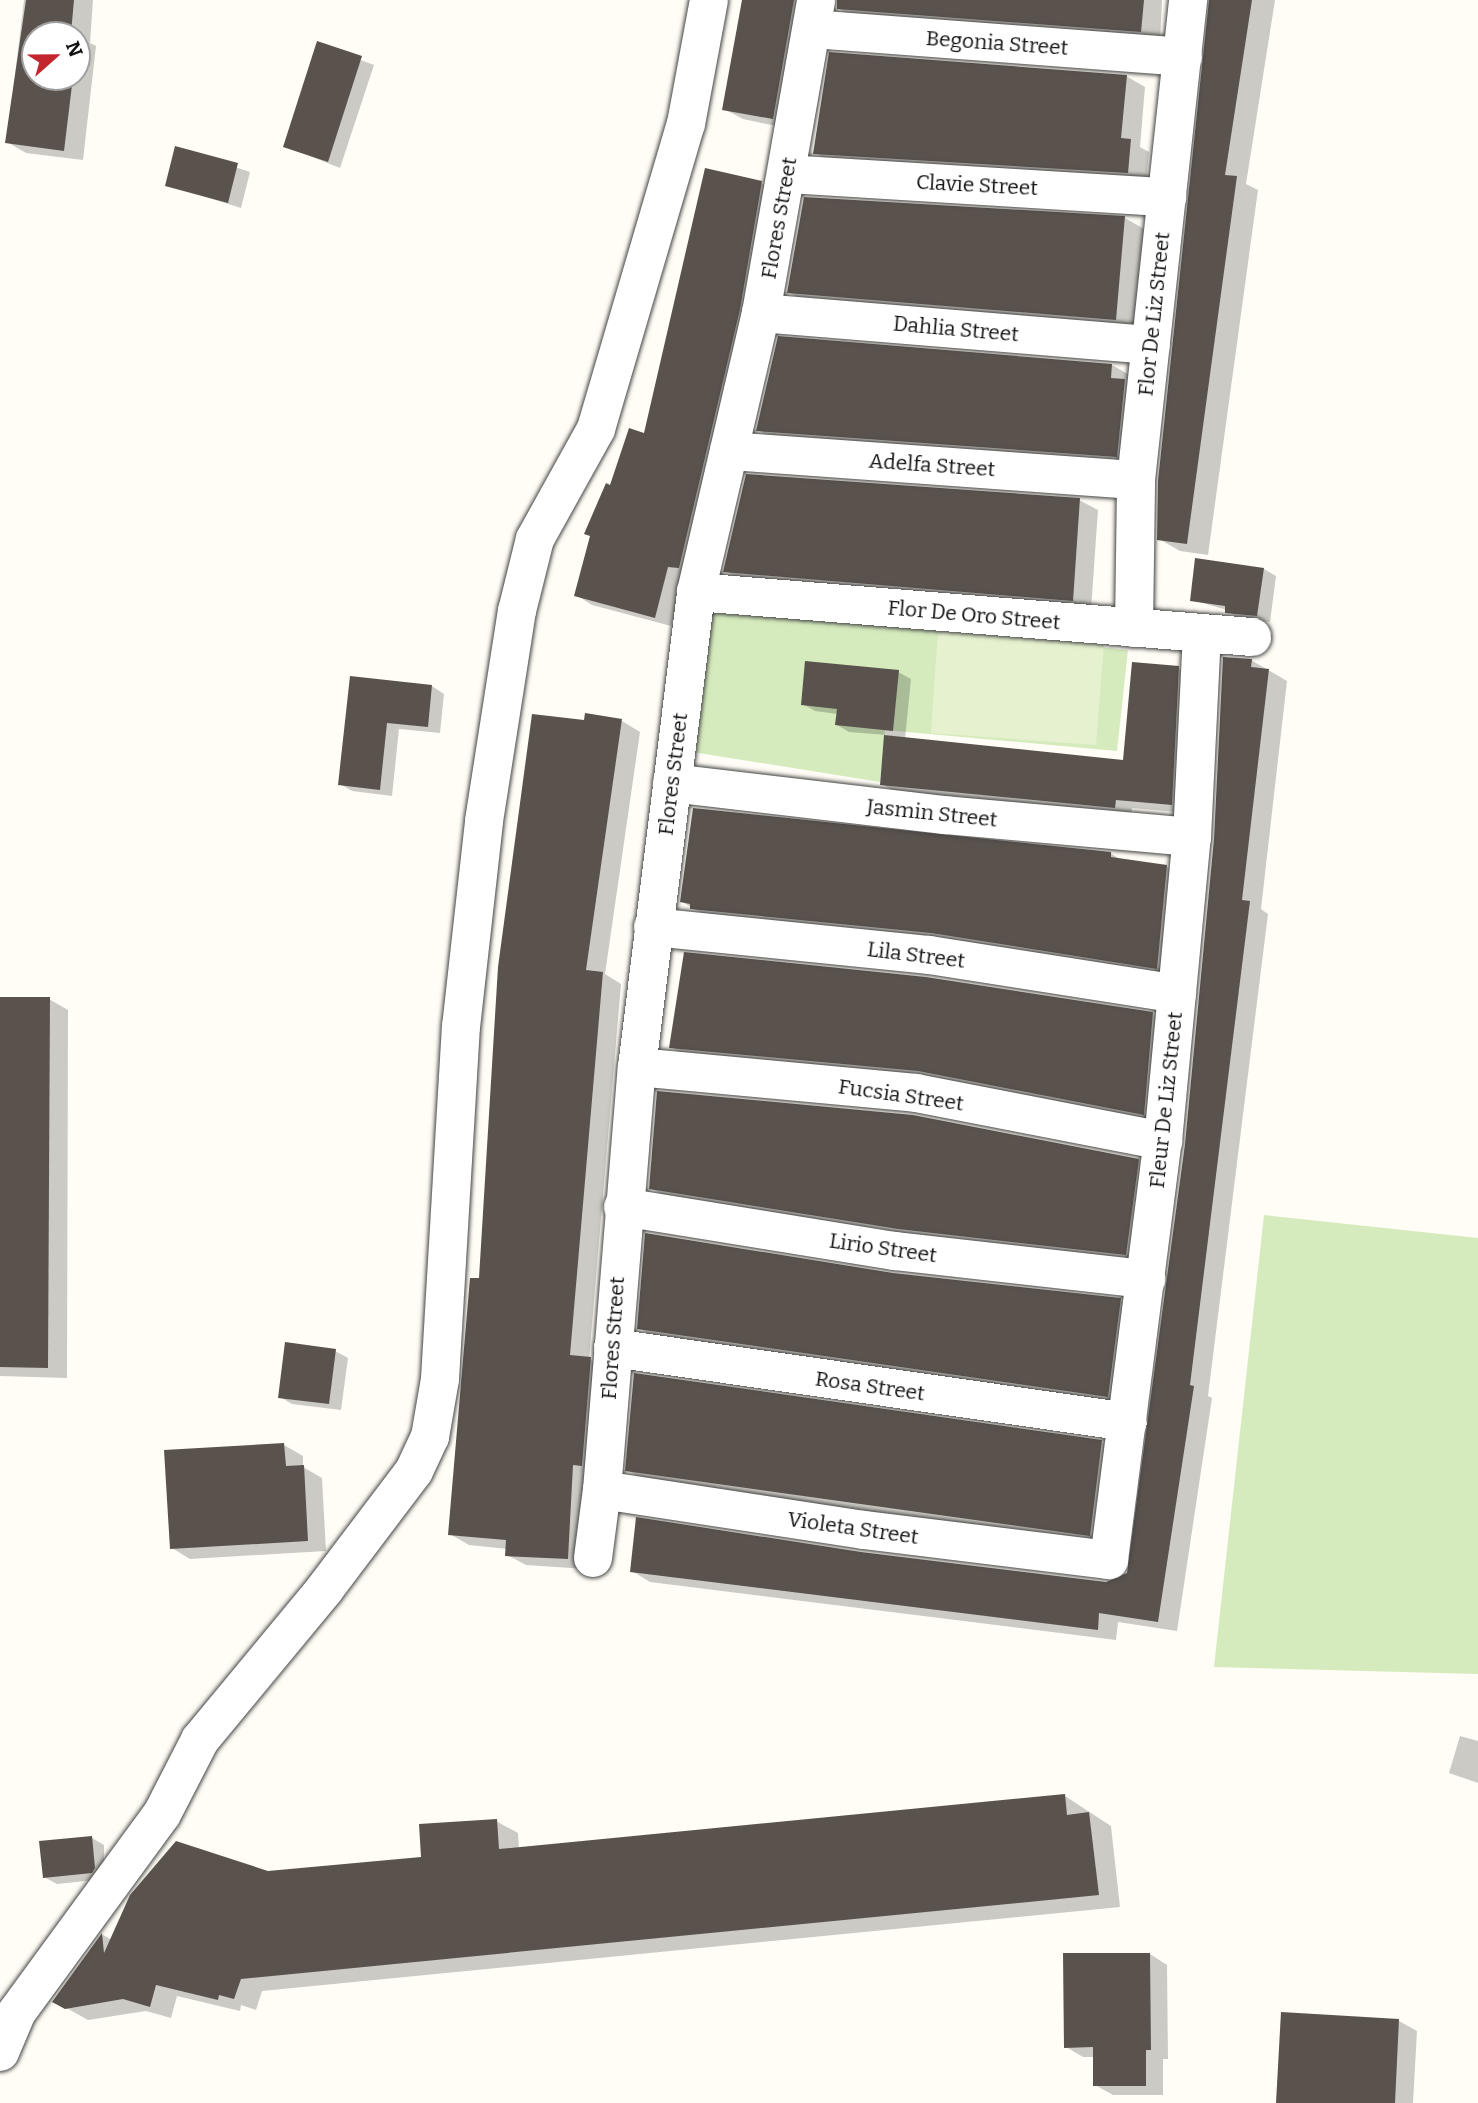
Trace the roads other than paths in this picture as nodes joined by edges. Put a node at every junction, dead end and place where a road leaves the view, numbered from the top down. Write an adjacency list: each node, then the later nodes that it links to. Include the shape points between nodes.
1 (709, 0): 28 (street, via 686,124 596,429 535,538 517,611 484,821 463,1013 440,1379 430,1437 414,1471 324,1590 200,1740 162,1814 17,2012)
2 (1188, 0): 4 (street, Flor De Liz Street)
3 (814, 14): 4 (street, Begonia Street); 5 (street, Flores Street)
4 (1183, 57): 6 (street, Flor De Liz Street)
5 (787, 174): 6 (street, Clavie Street); 7 (street, Flores Street)
6 (1167, 197): 8 (street, Flor De Liz Street)
7 (761, 313): 8 (street, Dahlia Street); 9 (street, Flores Street)
8 (1151, 345): 10 (street, Flor De Liz Street)
9 (729, 451): 10 (street, Adelfa Street); 11 (street, Flores Street)
10 (1136, 480): 12 (street, Flor De Liz Street)
11 (696, 592): 12 (street, Flor De Oro Street); 15 (street, Flores Street)
12 (1134, 628): 13 (street, Flor De Oro Street)
13 (1202, 634): 14 (street, Flor De Oro Street); 16 (street, Fleur De Liz Street)
14 (1252, 637)
15 (672, 783): 16 (street, Jasmin Street, via 945,815); 17 (street, Flores Street)
16 (1192, 837): 18 (street, Fleur De Liz Street)
17 (653, 927): 18 (street, Lila Street, via 929,955); 19 (street, Flores Street)
18 (1177, 994): 20 (street, Fleur De Liz Street)
19 (637, 1067): 20 (street, Fucsia Street, via 916,1093); 21 (street, Flores Street)
20 (1163, 1141): 22 (street, Fleur De Liz Street)
21 (623, 1207): 22 (street, Lirio Street, via 895,1251); 23 (street, Flores Street)
22 (1146, 1279): 24 (street, Fleur De Liz Street)
23 (613, 1348): 24 (street, Rosa Street); 25 (street, Flores Street)
24 (1128, 1422): 27 (street, Fleur De Liz Street, via 1110,1556)
25 (602, 1490): 26 (street, Flores Street); 27 (street, Violeta Street)
26 (593, 1558)
27 (1105, 1561)
28 (0, 2052)

